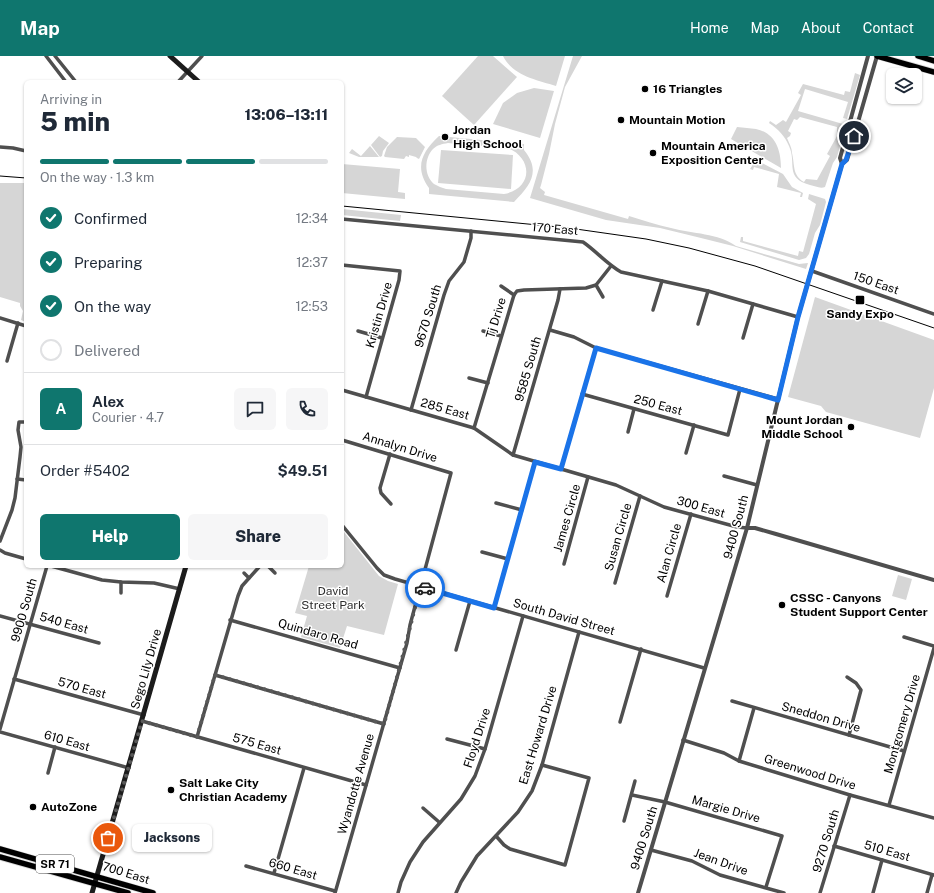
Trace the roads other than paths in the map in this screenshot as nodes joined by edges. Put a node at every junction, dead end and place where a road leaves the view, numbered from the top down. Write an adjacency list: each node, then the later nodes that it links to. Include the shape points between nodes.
1 (46, 56): 11 (street)
2 (55, 56): 12 (street)
3 (170, 56): 9 (main road)
4 (202, 56): 9 (street)
5 (868, 56): 17 (street, 9400 South, via 840,158)
6 (877, 56): 10 (main road); 17 (street, 9400 South, via 850,150)
7 (918, 56): 8 (main road)
8 (934, 61)
9 (187, 72): 13 (street); 14 (main road)
10 (934, 72)
11 (64, 80)
12 (74, 80)
13 (180, 80)
14 (197, 80)
15 (0, 147): 16 (street)
16 (24, 151)
17 (842, 164): 22 (street, 9400 South)
18 (344, 219): 19 (street, 170 East)
19 (471, 231): 21 (street, 170 East, via 583,242); 54 (street, 9670 South, via 464,262 449,281 444,295)
20 (344, 265): 42 (street, Kristin Drive, via 400,271)
21 (611, 266): 23 (street, 170 East, via 621,272); 24 (street)
22 (812, 271): 32 (street, 150 East); 33 (street, 9400 South)
23 (662, 281): 27 (street, 170 East); 31 (street)
24 (596, 285): 26 (street, Tj Drive); 29 (street)
25 (501, 286): 28 (street)
26 (560, 289): 28 (street, Tj Drive, via 524,290); 38 (street, 9585 South)
27 (708, 291): 30 (street, 170 East); 36 (street)
28 (514, 294): 41 (street, Tj Drive)
29 (603, 297)
30 (753, 304): 33 (street, 170 East); 43 (street)
31 (653, 310)
32 (934, 314)
33 (798, 317): 52 (street, 9400 South)
34 (0, 318): 35 (street)
35 (18, 323): 37 (street); 45 (street)
36 (698, 324)
37 (24, 325)
38 (550, 330): 44 (street); 62 (street, 9585 South)
39 (358, 331): 42 (street)
40 (483, 331): 41 (street)
41 (501, 336): 47 (street, Tj Drive)
42 (382, 338): 51 (street, Kristin Drive)
43 (743, 338)
44 (596, 348): 48 (street); 50 (street)
45 (8, 360)
46 (469, 378): 47 (street)
47 (488, 383): 57 (street, Tj Drive)
48 (740, 389): 52 (street); 56 (street, 250 East, via 728,435)
49 (344, 391): 51 (street, 285 East)
50 (582, 394): 53 (street, 250 East); 64 (street)
51 (366, 397): 54 (street, 285 East)
52 (778, 400): 70 (street, 9400 South)
53 (634, 409): 56 (street, 250 East); 58 (street)
54 (411, 410): 57 (street, 285 East)
55 (24, 422): 68 (street, via 19,422 18,427 21,447)
56 (694, 425): 60 (street)
57 (474, 428): 62 (street, 285 East)
58 (628, 432)
59 (344, 441): 61 (street, Annalyn Drive)
60 (686, 453)
61 (390, 454): 65 (street, Annalyn Drive); 73 (street, via 380,488)
62 (513, 455): 63 (street, 285 East)
63 (535, 462): 64 (street, 300 East); 74 (street)
64 (561, 469): 67 (street, 300 East)
65 (451, 473): 95 (street, Wyandotte Avenue)
66 (724, 476): 70 (street)
67 (588, 477): 71 (street, 300 East, via 616,485); 83 (street, James Circle)
68 (17, 479): 69 (street); 78 (street, via 14,504)
69 (24, 480)
70 (757, 485): 77 (street, 9400 South)
71 (640, 496): 75 (street, 300 East, via 664,507); 94 (street, Susan Circle)
72 (496, 503): 74 (street)
73 (390, 504)
74 (522, 510): 82 (street)
75 (691, 514): 77 (street, 300 East); 98 (street, Alan Circle)
76 (344, 527): 95 (street, South David Street, via 384,575)
77 (747, 528): 92 (street, 300 East, via 755,528); 112 (street, 9400 South)
78 (0, 541)
79 (0, 550): 81 (street)
80 (482, 552): 82 (street)
81 (24, 558)
82 (508, 559): 100 (street)
83 (564, 564)
84 (46, 568): 104 (street, 9900 South)
85 (58, 568): 93 (street, via 93,578)
86 (185, 568): 96 (main road, Sego Lily Drive)
87 (258, 568): 91 (street)
88 (270, 568): 90 (street)
89 (244, 573): 91 (street)
90 (275, 573)
91 (249, 578): 103 (street, via 239,591)
92 (934, 580)
93 (121, 582): 96 (street, via 154,583); 97 (street)
94 (615, 583)
95 (420, 587): 99 (street, South David Street); 111 (street, Wyandotte Avenue)
96 (180, 589): 118 (main road, Sego Lily Drive)
97 (120, 593)
98 (667, 596)
99 (470, 601): 100 (street, South David Street); 110 (street)
100 (494, 608): 102 (street, South David Street)
101 (0, 616): 104 (street, 540 East)
102 (523, 616): 105 (street, South David Street); 128 (street, Floyd Drive)
103 (230, 620): 111 (street, Quindaro Road); 113 (street)
104 (30, 624): 107 (street, 540 East); 115 (street, 9900 South)
105 (579, 632): 109 (street, South David Street); 131 (street, East Howard Drive)
106 (904, 637): 108 (street)
107 (99, 643)
108 (934, 647): 129 (street, Montgomery Drive)
109 (641, 649): 112 (street, South David Street); 120 (street)
110 (456, 650)
111 (400, 668): 121 (street, Wyandotte Avenue)
112 (704, 668): 126 (street, 9400 South)
113 (215, 675): 121 (street); 124 (street)
114 (847, 677): 123 (street, via 861,690)
115 (14, 679): 118 (street, 570 East); 122 (street, 9900 South)
116 (732, 701): 117 (street, Sneddon Drive)
117 (754, 708): 123 (street, Sneddon Drive); 130 (street)
118 (144, 715): 119 (main road, Sego Lily Drive)
119 (142, 721): 124 (street, 575 East); 132 (main road, Sego Lily Drive)
120 (620, 722)
121 (384, 724): 136 (street, Wyandotte Avenue)
122 (0, 731): 127 (street, 610 East)
123 (849, 735): 129 (street, Sneddon Drive)
124 (197, 737): 133 (street, 575 East)
125 (447, 739): 128 (street)
126 (683, 740): 130 (street, Greenwood Drive, via 724,753); 139 (street, 9400 South)
127 (55, 747): 132 (street, 610 East); 134 (street)
128 (485, 749): 144 (street, Floyd Drive, via 468,788 452,810)
129 (904, 751): 140 (street, Montgomery Drive)
130 (739, 761): 138 (street, Greenwood Drive)
131 (542, 765): 145 (street, East Howard Drive, via 525,802); 145 (street, via 590,778 564,865 510,849)
132 (129, 768): 154 (main road, Sego Lily Drive)
133 (304, 768): 136 (street, 575 East); 152 (street)
134 (48, 773)
135 (635, 781): 137 (street)
136 (366, 785): 157 (street, Wyandotte Avenue)
137 (632, 795): 139 (street, Margie Drive); 143 (street)
138 (850, 795): 140 (street, Greenwood Drive); 146 (street, 9270 South)
139 (665, 802): 148 (street, 9400 South); 156 (street, Margie Drive, via 782,836)
140 (889, 805): 142 (street, Greenwood Drive)
141 (423, 808): 144 (street)
142 (934, 818)
143 (624, 821)
144 (439, 822): 161 (street, Floyd Drive, via 416,851)
145 (496, 836): 162 (street, East Howard Drive, via 473,862)
146 (834, 846): 150 (street, 510 East); 165 (street, 9270 South)
147 (0, 849): 154 (main road, 700 East / SR 71)
148 (651, 850): 156 (street, Jean Drive, via 692,861 720,875); 163 (street, 9400 South)
149 (0, 857): 155 (main road, 700 East / SR 71)
150 (882, 860): 153 (street, 510 East); 166 (street)
151 (246, 866): 152 (street, 660 East)
152 (274, 873): 157 (street, 660 East)
153 (933, 875): 167 (street)
154 (97, 876): 155 (main road, Sego Lily Drive); 160 (main road, 700 East / SR 71)
155 (95, 884): 158 (main road, Sego Lily Drive); 159 (main road, 700 East / SR 71)
156 (766, 887): 164 (street, Jean Drive)
157 (335, 892)
158 (92, 893)
159 (128, 893)
160 (153, 893)
161 (398, 893)
162 (456, 893)
163 (638, 893)
164 (784, 893)
165 (820, 893)
166 (873, 893)
167 (927, 893)

